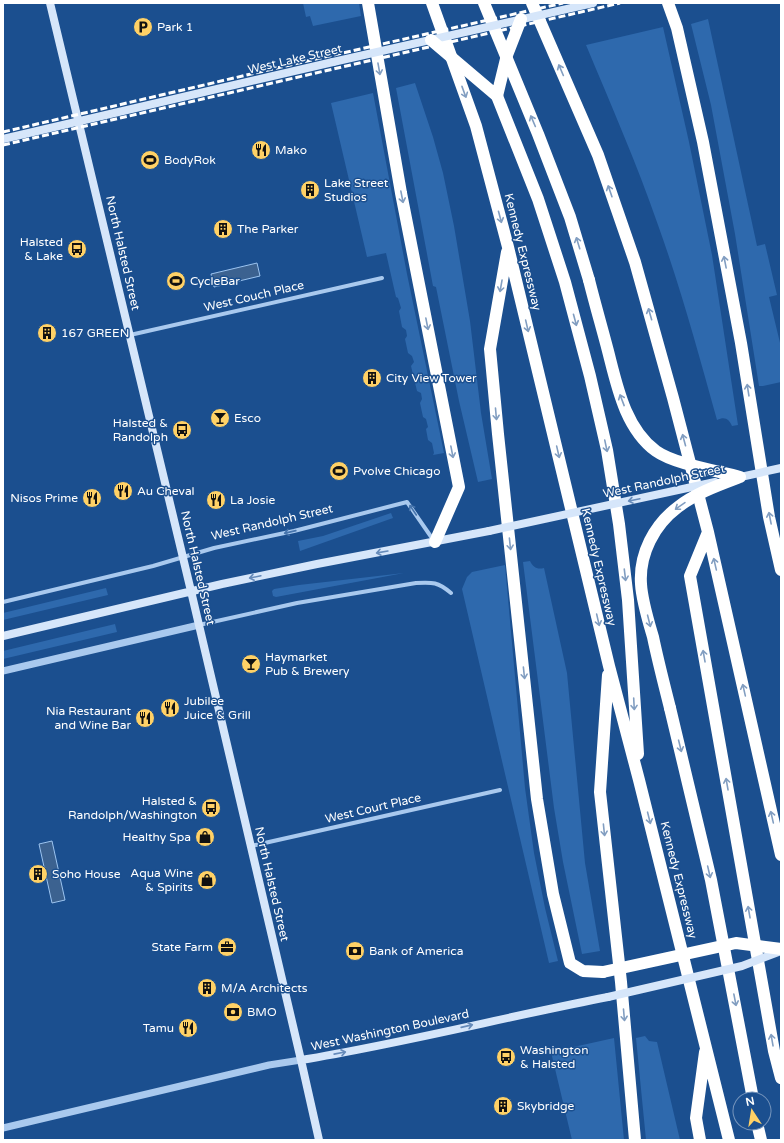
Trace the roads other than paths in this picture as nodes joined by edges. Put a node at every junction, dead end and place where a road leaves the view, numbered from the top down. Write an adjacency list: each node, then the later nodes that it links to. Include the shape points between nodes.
1 (50, 3): 11 (main road, North Halsted Street)
2 (368, 3): 19 (highway, one-way to 19, via 459,487)
3 (432, 3): 13 (highway, Kennedy Expressway, one-way to 13, via 476,126)
4 (484, 3): 17 (highway, one-way to 4, bridge, via 680,462 657,452 641,438 628,416 570,217)
5 (532, 3): 18 (highway, one-way to 5, via 635,262 598,155)
6 (593, 3): 8 (main road, West Lake Street, bridge)
7 (668, 3): 21 (highway, one-way to 7, via 703,142 677,28)
8 (521, 19): 9 (main road, West Lake Street, bridge); 10 (highway, bridge, via 507,55)
9 (431, 40): 10 (highway, bridge); 11 (main road, West Lake Street, bridge)
10 (497, 96): 29 (highway, one-way to 29, via 538,199 565,282 607,450 628,600)
11 (80, 121): 12 (main road, West Lake Street); 15 (main road, North Halsted Street)
12 (3, 139)
13 (508, 247): 27 (highway, Kennedy Expressway, one-way to 27); 33 (highway, one-way to 33, bridge, via 490,349 537,799 553,894 570,963 582,971 603,972 736,943)
14 (382, 278): 15 (street, West Couch Place)
15 (130, 335): 20 (main road, North Halsted Street)
16 (781, 468): 17 (main road, West Randolph Street, bridge)
17 (740, 477): 19 (main road, West Randolph Street, one-way to 19, bridge); 37 (highway, one-way to 37, bridge, via 678,507 659,525 645,553 641,585 711,880)
18 (708, 532): 32 (highway, one-way to 18); 36 (highway, one-way to 18, via 774,1051 690,576)
19 (434, 542): 20 (street, West Randolph Street, one-way to 20, via 407,502); 22 (main road, West Randolph Street, one-way to 22)
20 (183, 557): 22 (main road, North Halsted Street); 24 (street, West Randolph Street)
21 (781, 570)
22 (191, 591): 25 (main road, North Halsted Street); 26 (main road, West Randolph Street)
23 (451, 593): 25 (street, via 443,586 432,582 416,583 297,603)
24 (3, 602)
25 (199, 625): 28 (street); 31 (main road, North Halsted Street)
26 (3, 636)
27 (609, 666): 29 (highway, Kennedy Expressway); 40 (highway, one-way to 40, via 600,792)
28 (3, 671)
29 (639, 780): 34 (highway, Kennedy Expressway, one-way to 34)
30 (500, 790): 31 (street, West Court Place)
31 (251, 846): 35 (main road, North Halsted Street)
32 (781, 855)
33 (781, 950): 35 (main road, West Washington Boulevard, one-way to 33, bridge, via 339,1054 742,966)
34 (706, 1044): 41 (highway, via 696,1118); 42 (highway, Kennedy Expressway)
35 (301, 1060): 38 (street, West Washington Boulevard, via 269,1065); 39 (main road, North Halsted Street)
36 (781, 1078)
37 (752, 1091)
38 (3, 1128)
39 (319, 1140)
40 (635, 1140)
41 (700, 1140)
42 (729, 1140)

